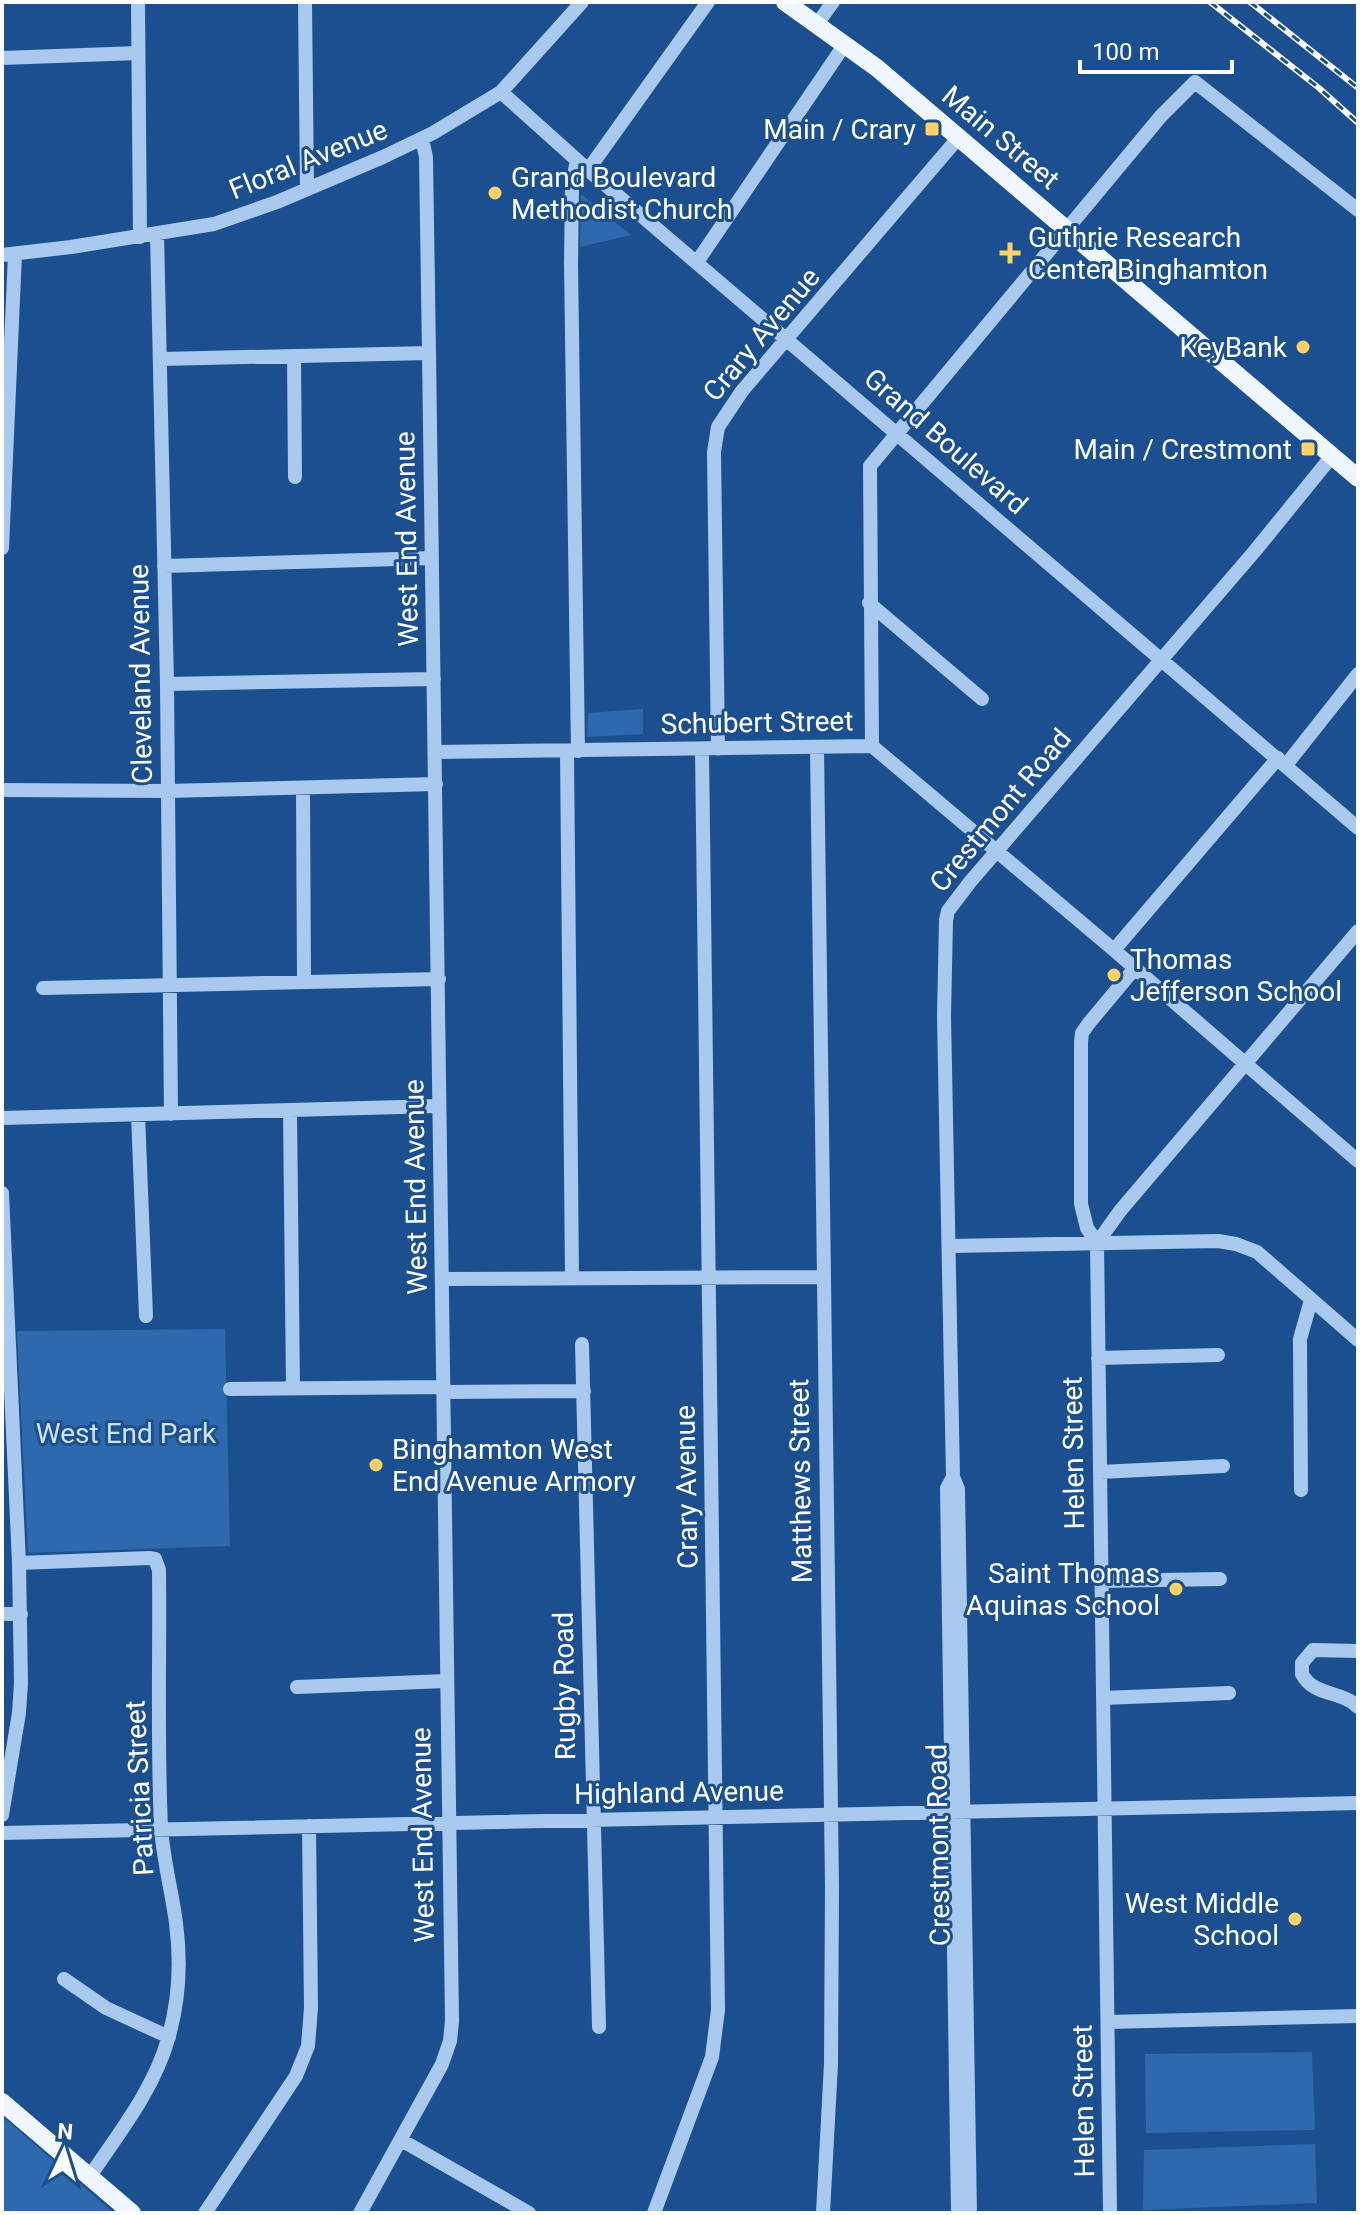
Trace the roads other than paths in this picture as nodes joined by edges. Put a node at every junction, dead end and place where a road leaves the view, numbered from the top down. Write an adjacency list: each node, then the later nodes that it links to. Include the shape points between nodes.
1 (138, 2): 9 (street)
2 (305, 2): 15 (street)
3 (582, 2): 11 (street, Floral Avenue)
4 (708, 2): 14 (street)
5 (785, 2): 7 (main road, Main Street)
6 (833, 2): 7 (street)
7 (817, 24): 8 (main road, Main Street)
8 (845, 44): 12 (main road, Main Street); 21 (street)
9 (138, 53): 10 (street); 19 (street)
10 (2, 58)
11 (501, 92): 13 (street, Floral Avenue); 14 (street, Grand Boulevard)
12 (959, 137): 17 (main road, Main Street); 22 (street, Crary Avenue)
13 (422, 139): 15 (street, Floral Avenue); 23 (street, West End Avenue)
14 (582, 165): 21 (street, Grand Boulevard); 43 (street, via 572,185)
15 (307, 189): 18 (street, Floral Avenue, via 214,224)
16 (1358, 210): 17 (street, via 1195,82)
17 (1067, 230): 26 (street); 27 (main road, Main Street)
18 (157, 234): 19 (street, Floral Avenue); 25 (street, Cleveland Avenue)
19 (140, 237): 20 (street, Floral Avenue)
20 (8, 254): 30 (street)
21 (697, 262): 22 (street, Grand Boulevard)
22 (788, 340): 26 (street, Grand Boulevard); 41 (street, Crary Avenue, via 742,391 715,437)
23 (429, 353): 24 (street); 31 (street, West End Avenue)
24 (294, 356): 25 (street); 28 (street)
25 (161, 359): 32 (street, Cleveland Avenue)
26 (896, 433): 33 (street, via 869,473); 34 (street, Grand Boulevard)
27 (1332, 456): 29 (main road, Main Street); 34 (street, Crestmont Road)
28 (295, 477)
29 (1358, 478)
30 (2, 548)
31 (432, 558): 32 (street); 36 (street, West End Avenue)
32 (164, 566): 37 (street, Cleveland Avenue)
33 (869, 603): 38 (street); 39 (street)
34 (1162, 659): 45 (street, Grand Boulevard); 51 (street, Crestmont Road)
35 (1358, 674): 45 (street)
36 (434, 679): 37 (street); 44 (street, West End Avenue)
37 (167, 684): 49 (street, Cleveland Avenue)
38 (982, 699)
39 (872, 746): 40 (street, Schubert Street); 51 (street, Schubert Street)
40 (817, 747): 41 (street, Schubert Street); 70 (street, Matthews Street)
41 (718, 749): 42 (street, Schubert Street)
42 (702, 750): 43 (street, Schubert Street); 69 (street, Crary Avenue)
43 (572, 751): 44 (street, Schubert Street); 71 (street)
44 (435, 752): 46 (street, West End Avenue)
45 (1282, 761): 50 (street, Grand Boulevard); 53 (street)
46 (436, 784): 47 (street); 55 (street, West End Avenue)
47 (303, 789): 49 (street); 56 (street)
48 (2, 790): 49 (street)
49 (167, 791): 57 (street, Cleveland Avenue)
50 (1358, 828)
51 (996, 852): 53 (street, Schubert Street); 68 (street, Crestmont Road, via 946,920)
52 (1358, 931): 59 (street)
53 (1114, 950): 54 (street, Schubert Street)
54 (1135, 968): 59 (street, Schubert Street); 67 (street, via 1082,1033 1081,1204)
55 (439, 979): 56 (street); 60 (street, West End Avenue)
56 (304, 982): 57 (street)
57 (171, 985): 58 (street); 62 (street, Cleveland Avenue)
58 (43, 988)
59 (1246, 1062): 65 (street, Schubert Street); 67 (street)
60 (438, 1106): 61 (street); 73 (street, West End Avenue)
61 (290, 1111): 62 (street); 81 (street)
62 (171, 1114): 63 (street)
63 (138, 1115): 64 (street); 75 (street)
64 (2, 1118)
65 (1358, 1161)
66 (2, 1193): 72 (street)
67 (1097, 1243): 68 (street); 74 (street, via 1236,1244 1257,1252); 80 (street, Helen Street)
68 (950, 1246): 103 (street, Crestmont Road, via 953,1477 947,1488)
69 (709, 1277): 70 (street); 71 (street); 106 (street, Crary Avenue)
70 (823, 1277): 105 (street, Matthews Street)
71 (572, 1278): 73 (street)
72 (4, 1279): 77 (street)
73 (443, 1279): 83 (street, West End Avenue)
74 (1311, 1300): 76 (street); 88 (street, via 1300,1339)
75 (146, 1316)
76 (1358, 1340)
77 (6, 1342): 87 (street)
78 (582, 1344): 84 (street, Rugby Road)
79 (1218, 1355): 80 (street)
80 (1098, 1358): 86 (street, Helen Street)
81 (293, 1388): 82 (street); 83 (street)
82 (230, 1389)
83 (444, 1389): 84 (street); 95 (street, West End Avenue)
84 (584, 1391): 107 (street, Rugby Road)
85 (1223, 1466): 86 (street)
86 (1100, 1472): 91 (street, Helen Street)
87 (9, 1480): 89 (street)
88 (1301, 1490)
89 (19, 1563): 93 (street); 110 (street, Patricia Street, via 149,1558 157,1563)
90 (1220, 1579): 91 (street)
91 (1101, 1581): 98 (street, Helen Street)
92 (2, 1614): 93 (street)
93 (21, 1614): 100 (street, via 21,1683)
94 (1358, 1651): 99 (street, via 1313,1650 1302,1663 1302,1674 1312,1688)
95 (446, 1681): 96 (street); 108 (street, West End Avenue)
96 (297, 1687)
97 (1229, 1693): 98 (street)
98 (1103, 1698): 102 (street, Helen Street)
99 (1358, 1707)
100 (7, 1750): 104 (street)
101 (1358, 1803): 102 (street, Highland Avenue)
102 (1104, 1807): 103 (street, Highland Avenue); 114 (street, Helen Street)
103 (958, 1812): 105 (street, Highland Avenue); 118 (street, Crestmont Road)
104 (2, 1815)
105 (831, 1815): 106 (street, Highland Avenue); 126 (street, Matthews Street, via 831,2064)
106 (716, 1817): 107 (street, Highland Avenue); 125 (street, Crary Avenue, via 717,2027 703,2084)
107 (593, 1820): 108 (street, Highland Avenue); 115 (street, Rugby Road)
108 (448, 1823): 109 (street, Highland Avenue); 119 (street, West End Avenue, via 450,2041)
109 (309, 1826): 110 (street, Highland Avenue); 122 (street, via 308,2046 296,2076)
110 (161, 1830): 111 (street, Highland Avenue); 116 (street, Patricia Street, via 179,1952)
111 (2, 1833)
112 (64, 1979): 116 (street, via 106,2008)
113 (1358, 2016): 114 (street)
114 (1108, 2022): 129 (street, Helen Street)
115 (599, 2027)
116 (169, 2037): 120 (street, Patricia Street, via 151,2081)
117 (2, 2102): 120 (main road)
118 (963, 2126): 127 (street, Crestmont Road); 128 (street, Crestmont Road)
119 (401, 2140): 123 (street, West End Avenue); 124 (street)
120 (90, 2176): 121 (main road)
121 (132, 2213)
122 (205, 2213)
123 (360, 2213)
124 (529, 2213)
125 (654, 2213)
126 (823, 2213)
127 (958, 2213)
128 (970, 2213)
129 (1110, 2213)

